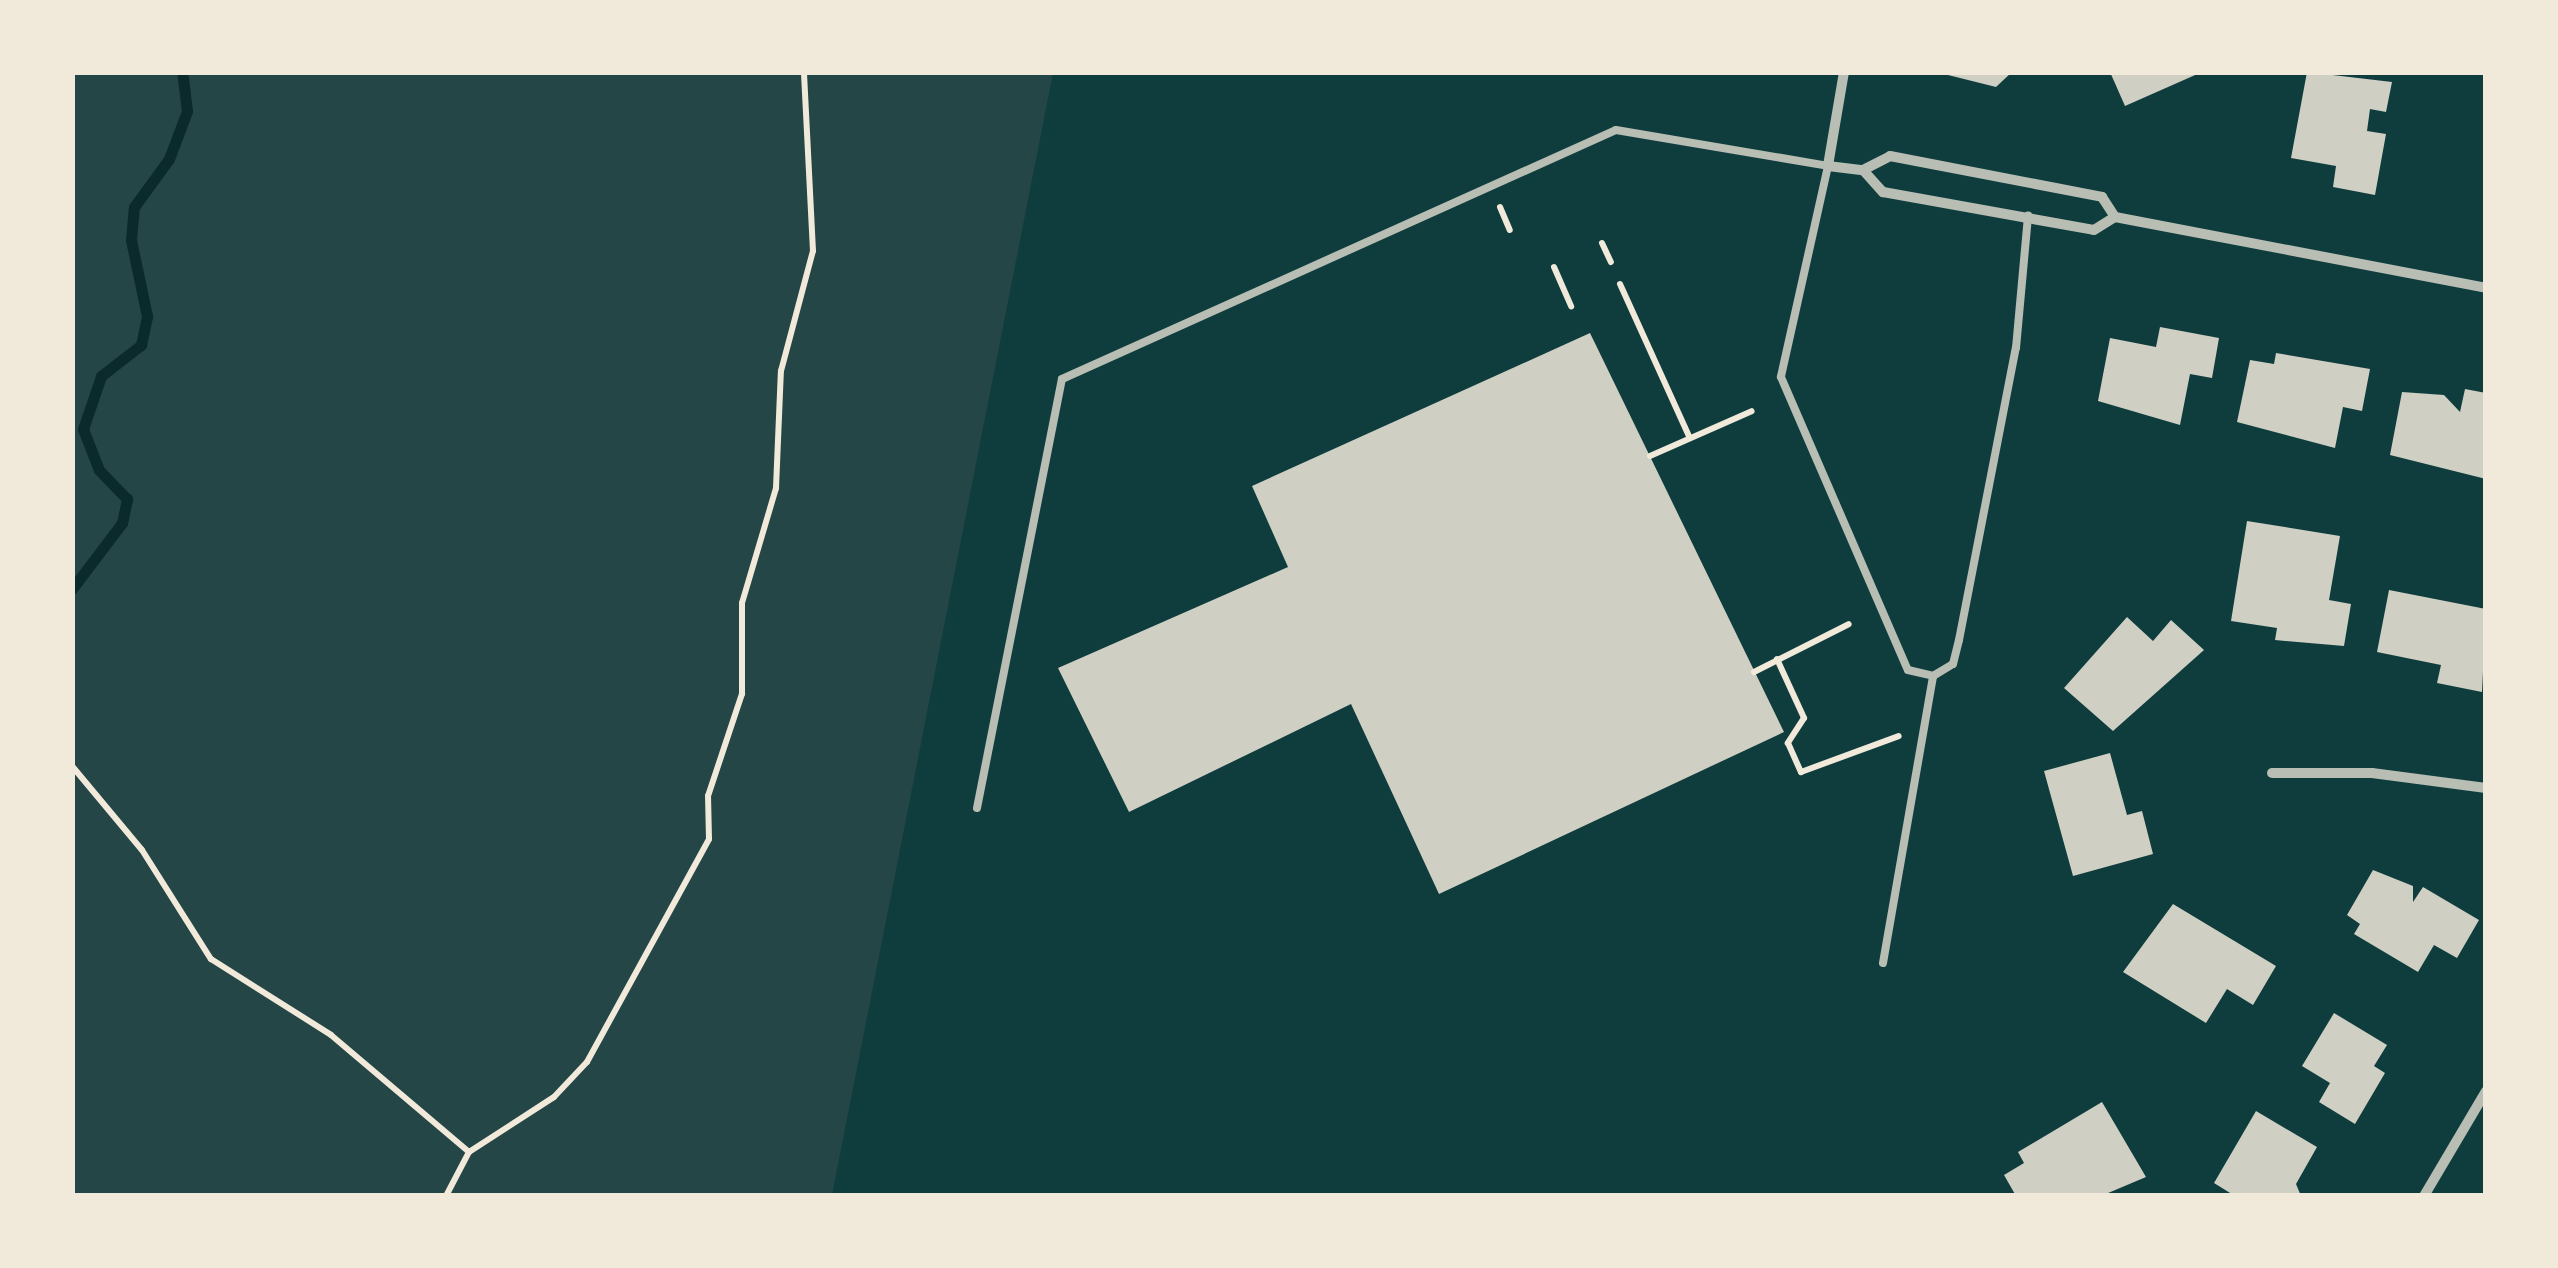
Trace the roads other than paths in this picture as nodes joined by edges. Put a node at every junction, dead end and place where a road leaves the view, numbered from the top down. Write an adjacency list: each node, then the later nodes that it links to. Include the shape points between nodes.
1 (1844, 72): 2 (street)
2 (1828, 166): 3 (street); 7 (lane, via 1781,377 1908,670); 10 (lane, via 1628,131 1587,137 1076,366 1056,402)
3 (1863, 170): 4 (street, via 1883,192); 5 (street, via 1890,156 2102,198)
4 (2028, 216): 5 (street, via 2094,230); 7 (lane, via 2016,348 1959,640 1953,664)
5 (2115, 217): 6 (street)
6 (2486, 288)
7 (1933, 676): 11 (lane)
8 (2272, 774): 9 (street, via 2372,773)
9 (2486, 788)
10 (976, 808)
11 (1883, 964)
12 (2486, 1091): 13 (street)
13 (2424, 1196)

